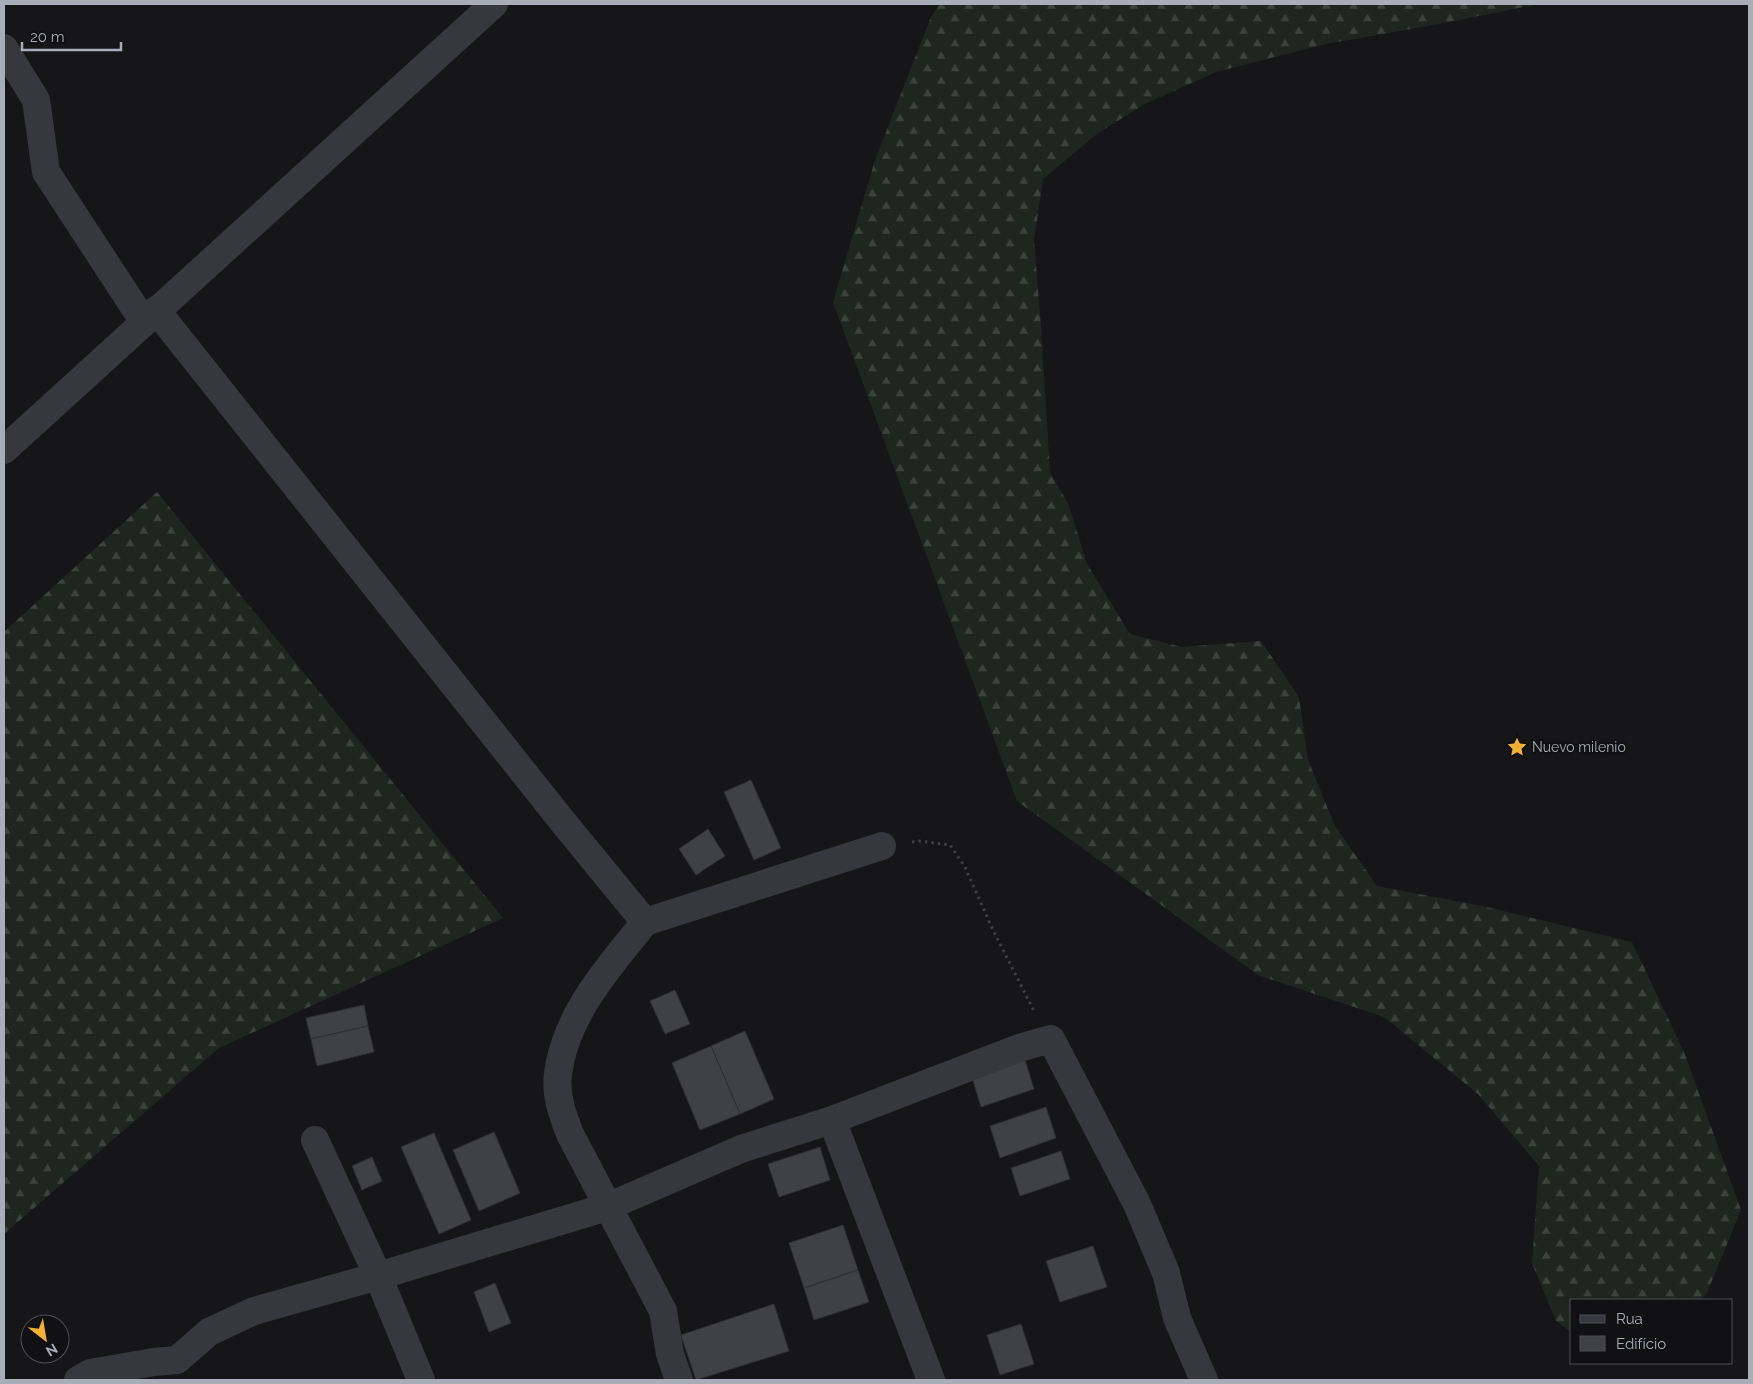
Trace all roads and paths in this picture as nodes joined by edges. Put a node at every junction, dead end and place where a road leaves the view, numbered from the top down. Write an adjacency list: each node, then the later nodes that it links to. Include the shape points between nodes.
1 (494, 4): 3 (street)
2 (4, 48): 3 (street, via 36,100 46,172)
3 (150, 316): 4 (street); 6 (street)
4 (4, 450)
5 (882, 846): 6 (street); 7 (path, via 920,841 950,845 965,867 992,928)
6 (645, 922): 10 (street, via 585,1002 563,1051 557,1076 563,1115 570,1134)
7 (1051, 1039): 8 (street, via 1019,1048); 17 (street, via 1137,1204 1166,1272 1177,1318)
8 (832, 1120): 10 (street, via 741,1149); 16 (street)
9 (315, 1140): 11 (street)
10 (607, 1207): 11 (street); 15 (street, via 662,1311 670,1354)
11 (378, 1276): 12 (street, via 254,1312 209,1332); 14 (street)
12 (176, 1370): 13 (street, via 154,1362 90,1374)
13 (78, 1380)
14 (421, 1380)
15 (679, 1380)
16 (931, 1380)
17 (1204, 1380)

